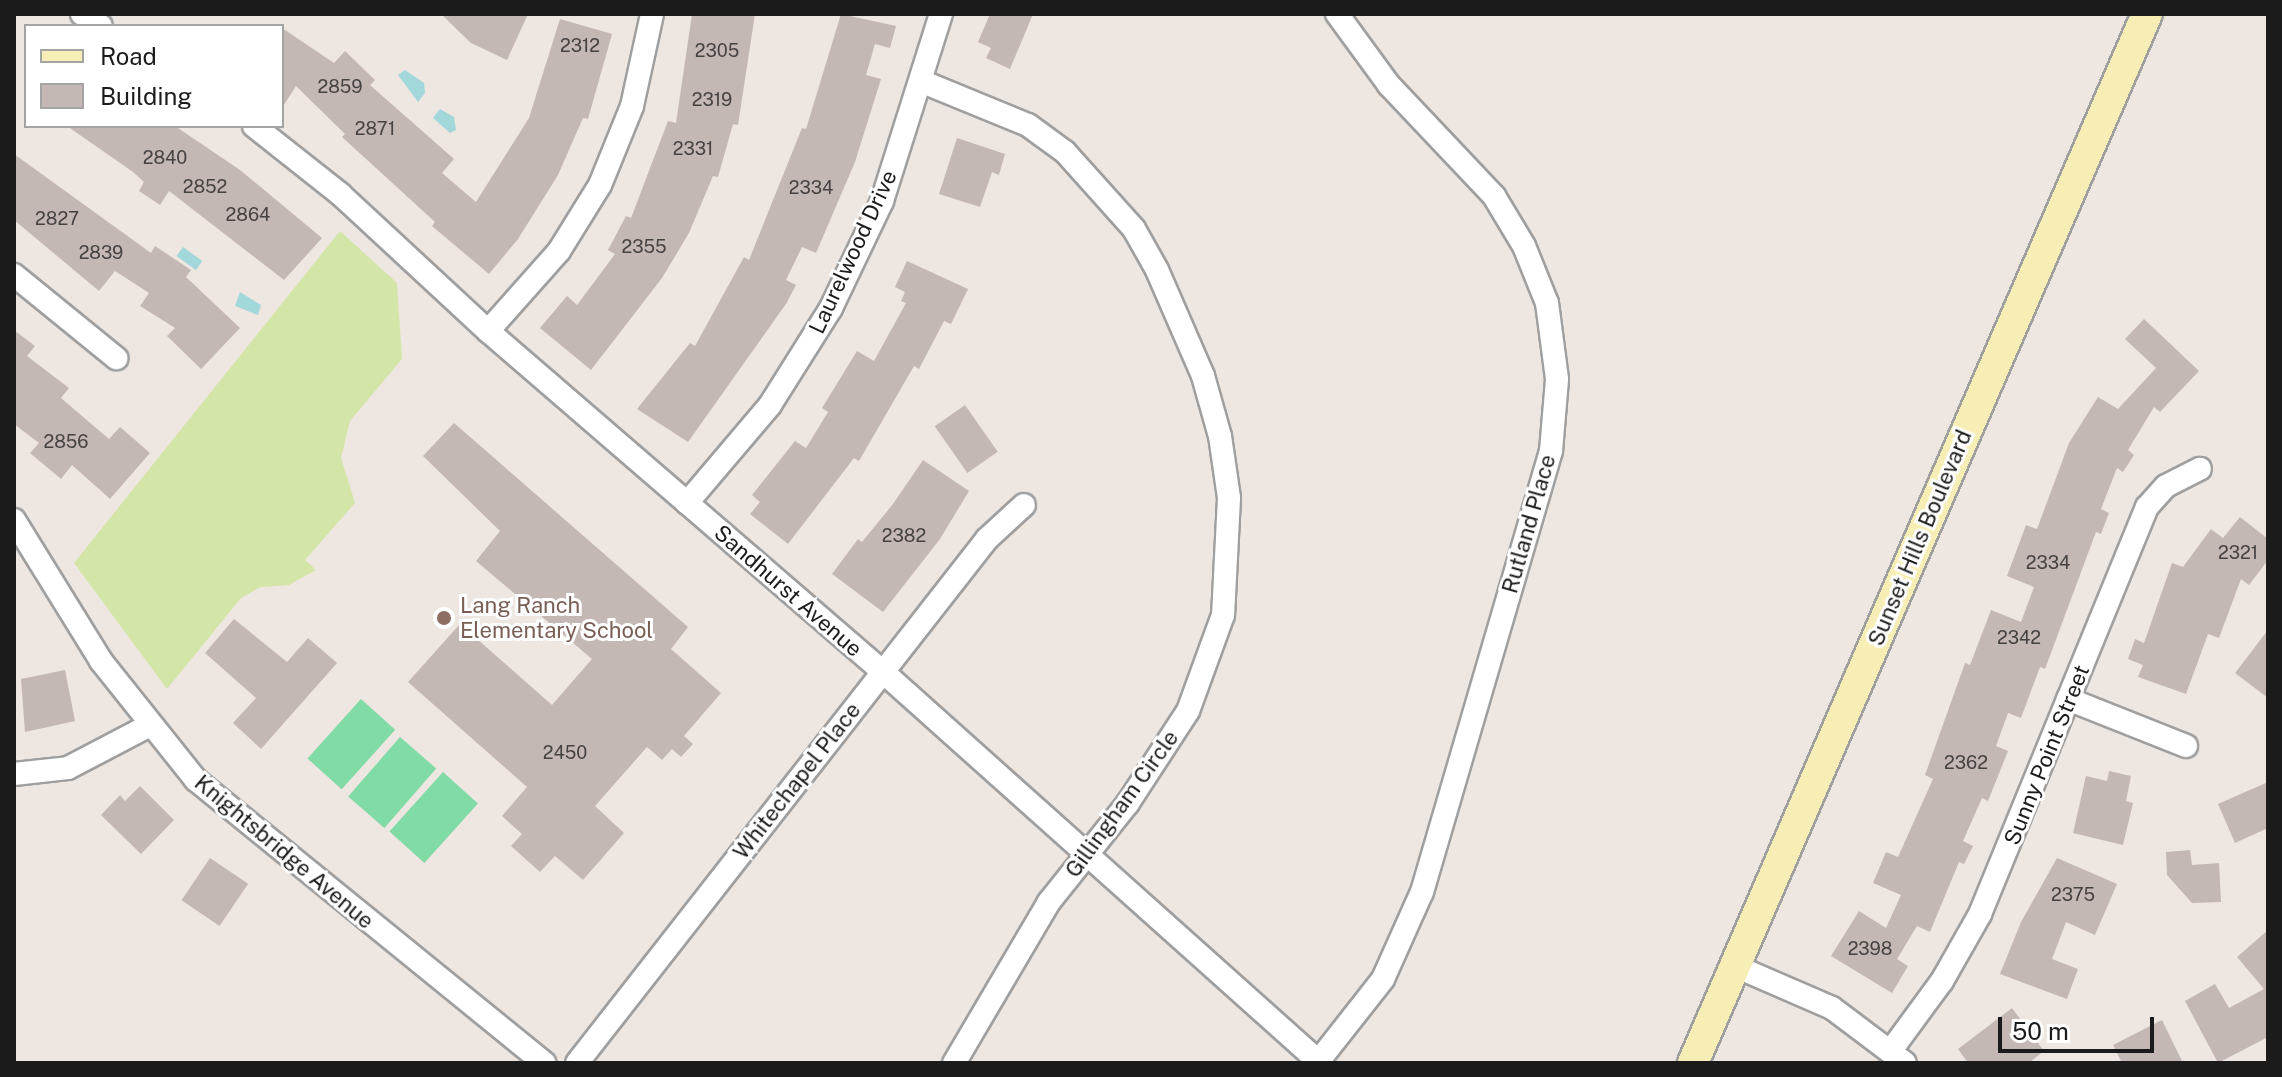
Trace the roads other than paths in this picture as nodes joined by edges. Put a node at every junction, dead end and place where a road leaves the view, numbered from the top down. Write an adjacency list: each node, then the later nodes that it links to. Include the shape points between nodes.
1 (652, 14): 8 (street, via 632,106 600,185 559,251)
2 (941, 14): 5 (street, Laurelwood Drive)
3 (1337, 14): 22 (street, Rutland Place, via 1389,85 1494,196 1524,246 1547,303 1557,379 1551,451 1422,892 1383,979)
4 (2147, 14): 20 (street, Sunset Hills Boulevard)
5 (923, 82): 11 (street, Laurelwood Drive, via 882,201 831,308 770,405); 19 (street, Gillingham Circle, via 1028,125 1102,189 1157,270 1203,376 1220,436 1230,554 1223,615 1208,665 1158,760)
6 (257, 128): 8 (street, Sandhurst Avenue, via 340,194)
7 (14, 275): 9 (street)
8 (488, 331): 11 (street, Sandhurst Avenue)
9 (116, 358)
10 (2200, 469): 15 (street, Sunny Point Street, via 2166,486 2147,507)
11 (687, 503): 14 (street, Sandhurst Avenue)
12 (1024, 505): 14 (street, Whitechapel Place, via 987,539)
13 (14, 520): 16 (street, Knightsbridge Avenue)
14 (882, 671): 19 (street, Sandhurst Avenue); 24 (street, Whitechapel Place)
15 (2068, 699): 17 (street); 21 (street, Sunny Point Street, via 1980,914)
16 (148, 726): 18 (street, via 68,768); 23 (street, Knightsbridge Avenue, via 196,780 250,828)
17 (2186, 746)
18 (14, 774)
19 (1089, 854): 22 (street, Sandhurst Avenue); 25 (street, Gillingham Circle, via 1049,902)
20 (1735, 966): 21 (street, via 1832,1008); 26 (street, Sunset Hills Boulevard)
21 (1898, 1056)
22 (1318, 1062)
23 (544, 1063)
24 (577, 1063)
25 (954, 1063)
26 (1693, 1063)

